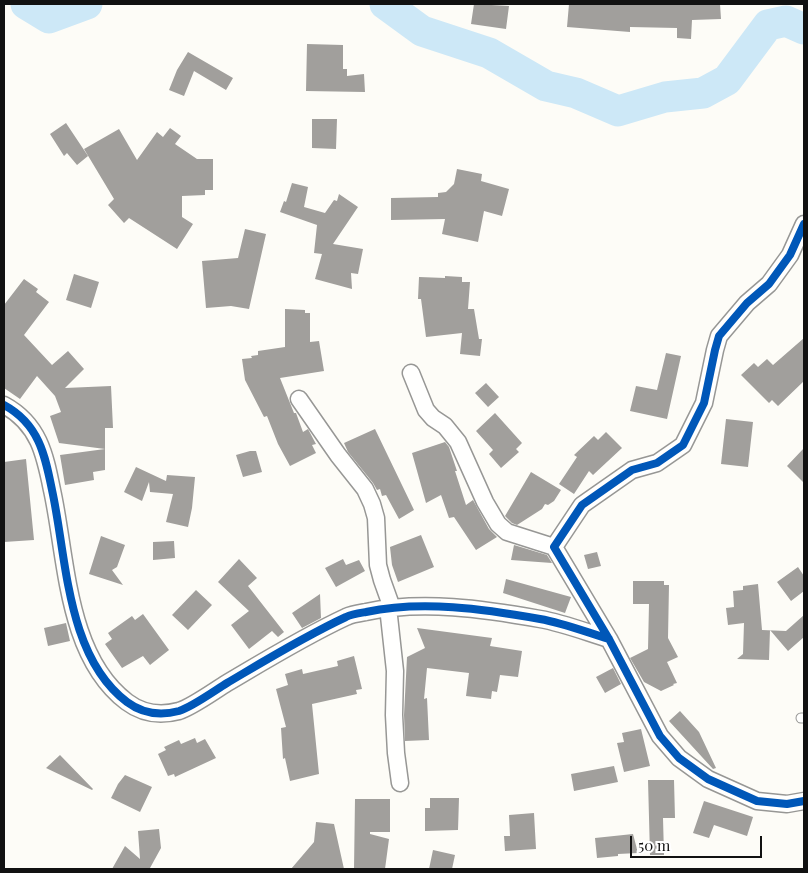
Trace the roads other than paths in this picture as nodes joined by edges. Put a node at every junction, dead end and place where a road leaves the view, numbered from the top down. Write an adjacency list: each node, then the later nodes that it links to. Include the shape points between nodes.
1 (804, 224): 5 (street, via 790,254 769,284 747,303 719,336 704,403 684,445 657,463 632,470 582,505)
2 (411, 373): 5 (street, via 426,410 458,442 498,524 507,532)
3 (300, 399): 6 (street, via 365,489 372,504 376,518 378,565)
4 (4, 406): 6 (street, via 26,422 45,456 74,613 85,644 99,672 127,702 140,710 156,715 181,710 306,637 349,616)
5 (554, 547): 7 (street)
6 (390, 607): 7 (street, via 481,610 542,619); 8 (street)
7 (609, 639): 9 (street, via 660,736 679,758 708,779 757,801 787,804)
8 (400, 783)
9 (804, 801)

